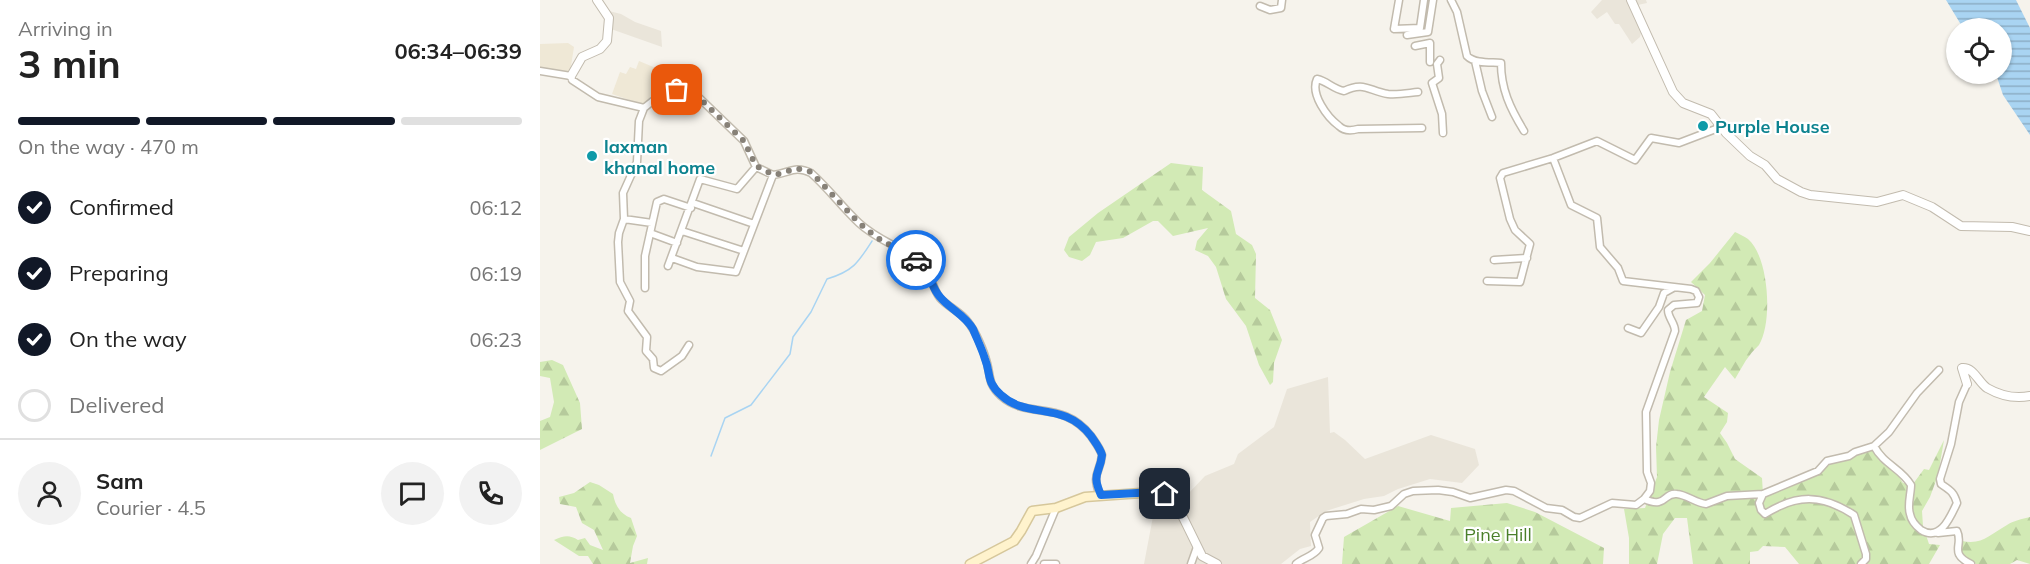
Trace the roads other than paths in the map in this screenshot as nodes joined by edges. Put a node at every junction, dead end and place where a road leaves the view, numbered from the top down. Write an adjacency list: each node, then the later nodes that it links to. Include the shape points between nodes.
1 (597, 0): 15 (street, via 609,18 607,41 582,57)
2 (1282, 0): 8 (street, via 1281,8 1270,10)
3 (1399, 0): 4 (street, via 1394,29 1420,28)
4 (1424, 0)
5 (1433, 0): 9 (street, via 1428,32)
6 (1451, 0): 12 (street, via 1464,51)
7 (1631, 0): 19 (street, via 1673,92 1683,103 1711,114)
8 (1260, 6)
9 (1407, 35)
10 (1415, 46): 13 (street, via 1430,43)
11 (1440, 60): 22 (street, via 1439,78 1432,87 1442,114)
12 (1475, 61): 18 (street); 21 (street, via 1501,63 1506,98)
13 (1430, 62)
14 (542, 72): 15 (street)
15 (571, 76): 17 (street, via 598,98)
16 (1418, 92): 20 (street, via 1387,93 1364,86 1344,91 1317,79 1314,89 1340,128)
17 (644, 108): 24 (street, via 664,92 690,89 744,141); 27 (street, via 639,121 637,162 623,193)
18 (1492, 117)
19 (1721, 127): 23 (street, via 1679,144 1651,138 1635,160 1597,141); 31 (street, via 1777,179 1801,192 1877,202 1903,195 1932,207 1961,226)
20 (1422, 128)
21 (1524, 131)
22 (1443, 133)
23 (1553, 158): 36 (street, via 1503,173 1500,178 1510,219 1530,244); 40 (street, via 1571,205 1597,218 1600,248 1618,268 1623,281)
24 (756, 166): 25 (street); 26 (street, via 737,189 700,179)
25 (774, 175): 29 (street); 49 (street, via 795,168 811,172 867,230 921,263 941,299 968,321 985,358 990,381 1001,395 1020,406 1068,416 1098,445 1102,455 1096,475)
26 (692, 206): 28 (street, via 660,200); 29 (street); 30 (street)
27 (624, 219): 28 (street); 43 (street, via 618,242 620,282 630,301 628,311 647,337 646,351 653,358 654,368 661,371)
28 (652, 223): 32 (street)
29 (754, 224): 34 (street)
30 (682, 231): 33 (street); 34 (street)
31 (2030, 231)
32 (650, 233): 33 (street); 41 (street)
33 (677, 243): 35 (street)
34 (744, 251): 35 (street, via 736,272 697,267)
35 (672, 258): 38 (street)
36 (1527, 258): 37 (street); 39 (street, via 1520,282)
37 (1494, 260)
38 (668, 266)
39 (1487, 281)
40 (1674, 287): 42 (street, via 1664,293 1641,333); 50 (street, via 1696,291 1698,300 1694,304 1670,306 1668,310 1676,331 1646,412 1647,472 1651,483)
41 (645, 288)
42 (1628, 328)
43 (689, 345)
44 (1939, 370): 47 (street)
45 (1967, 384): 46 (street, via 1962,372 1965,367 1987,388 2007,397); 53 (street, via 1940,479 1957,503)
46 (2030, 396)
47 (1874, 446): 48 (street, via 1827,460 1818,471); 53 (street, via 1880,458 1911,485 1908,507 1918,528 1929,534)
48 (1763, 494): 50 (street, via 1726,496 1706,504 1678,494 1671,494 1660,503); 62 (street, via 1759,503 1766,514 1786,502 1815,498 1854,515 1866,554)
49 (1101, 495): 51 (main road, via 1155,492); 52 (main road)
50 (1644, 500): 61 (street, via 1636,505 1612,503 1580,518 1546,508 1514,491 1470,498 1453,492 1413,491 1391,506 1326,516 1315,535 1319,548)
51 (1176, 503): 54 (street)
52 (1056, 508): 55 (main road, via 1032,511 1014,541); 56 (street)
53 (1937, 533): 63 (street, via 1957,531 1958,551)
54 (1197, 547): 59 (street); 60 (street, via 1202,556)
55 (970, 564)
56 (1031, 564)
57 (1044, 564): 58 (street)
58 (1056, 564)
59 (1191, 564)
60 (1217, 564)
61 (1296, 564)
62 (1861, 564)
63 (1971, 564)

